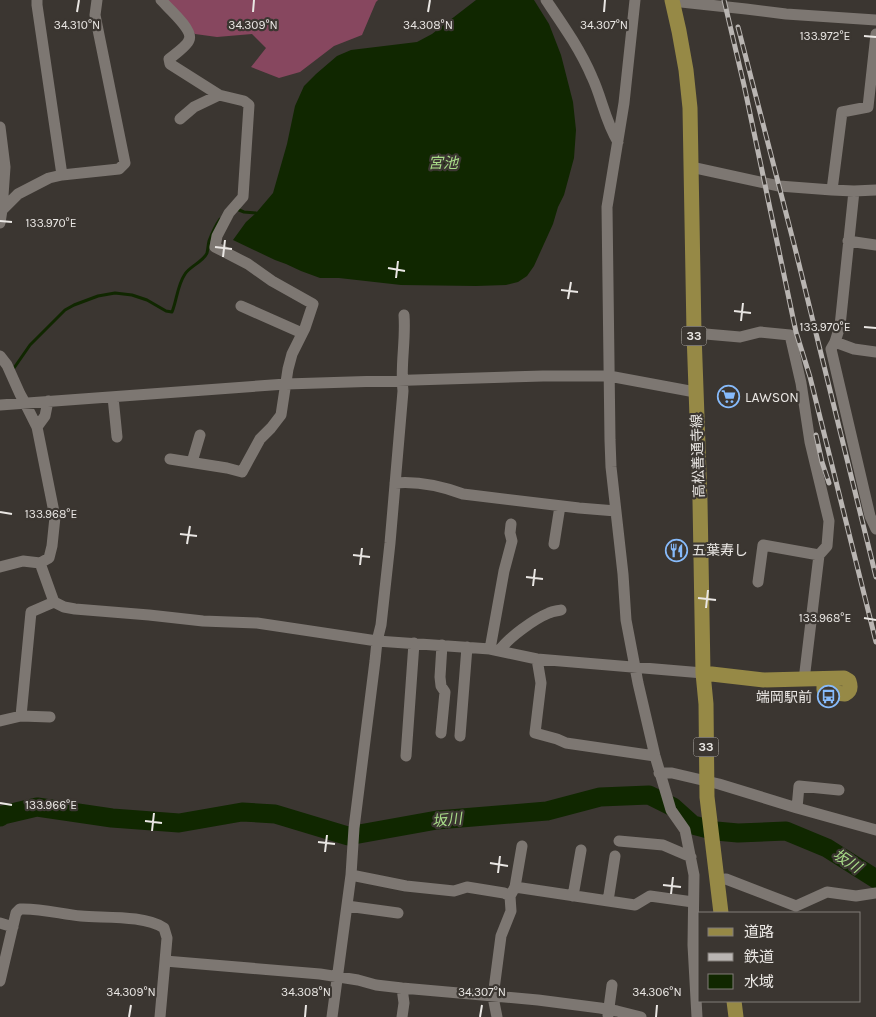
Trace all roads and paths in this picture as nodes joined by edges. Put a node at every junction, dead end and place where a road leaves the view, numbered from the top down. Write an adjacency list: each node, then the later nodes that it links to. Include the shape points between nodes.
1 (38, 0): 15 (street)
2 (96, 0): 15 (street, via 95,15 125,163 119,169)
3 (161, 0): 10 (street, via 190,34 189,41 169,59 170,64)
4 (546, 0): 13 (street, via 593,78 611,131)
5 (635, 0): 13 (street)
6 (672, 1): 7 (street); 14 (main road, 高松善通寺線 / 33, via 686,70)
7 (744, 4): 8 (street, via 786,14)
8 (876, 20)
9 (876, 34): 16 (street, via 868,107 842,112)
10 (219, 94): 11 (street, via 194,107); 25 (street, via 244,100 249,105 243,197 229,213 215,247 313,304)
11 (180, 119)
12 (0, 127): 19 (street, via 6,167)
13 (618, 142): 30 (street, via 608,207)
14 (691, 167): 16 (street, via 765,184); 26 (main road, 高松善通寺線 / 33)
15 (62, 175): 19 (street, via 18,194)
16 (832, 190): 18 (street)
17 (876, 190): 18 (street)
18 (854, 191): 21 (street)
19 (2, 210): 20 (street)
20 (0, 223)
21 (848, 241): 22 (street); 27 (street, via 840,326)
22 (876, 245)
23 (241, 306): 25 (street)
24 (404, 315): 31 (street)
25 (302, 333): 32 (street, via 292,354)
26 (694, 333): 33 (main road, 高松善通寺線 / 33); 49 (street, via 740,337 760,332 790,335 829,521 827,546)
27 (835, 342): 28 (street); 47 (street, via 831,349 870,516)
28 (876, 352)
29 (0, 356): 36 (street)
30 (609, 376): 31 (street); 33 (street); 45 (street)
31 (402, 381): 32 (street); 43 (street)
32 (286, 384): 34 (street); 42 (street, via 281,415 260,439 242,472)
33 (695, 392): 62 (main road, 高松善通寺線 / 33)
34 (113, 397): 35 (street); 40 (street)
35 (48, 401): 36 (street); 38 (street, via 45,416)
36 (26, 403): 37 (street); 38 (street)
37 (0, 405)
38 (37, 427): 50 (street, via 55,517 49,558)
39 (200, 435): 42 (street)
40 (116, 437)
41 (170, 458): 42 (street)
42 (192, 462)
43 (395, 483): 44 (street, via 445,487 463,494); 55 (street)
44 (560, 506): 45 (street); 48 (street)
45 (616, 511): 61 (street, via 626,620)
46 (511, 524): 59 (street, via 512,541 504,571)
47 (876, 529)
48 (554, 544)
49 (819, 555): 52 (street, via 763,545); 64 (street)
50 (40, 563): 51 (street, via 23,561); 53 (street)
51 (0, 567)
52 (758, 582)
53 (54, 602): 55 (street, via 75,609 257,623); 65 (street, via 31,612)
54 (561, 610): 59 (street, via 548,613)
55 (377, 641): 56 (street); 82 (street)
56 (414, 643): 57 (street); 70 (street)
57 (442, 645): 58 (street); 68 (street, via 440,678 445,692)
58 (467, 647): 59 (street); 69 (street)
59 (494, 650): 60 (street)
60 (536, 659): 61 (street); 71 (street, via 541,683 535,733 566,743)
61 (636, 668): 62 (street); 71 (street)
62 (703, 673): 64 (main road, via 764,680); 73 (main road, 高松善通寺線 / 33)
63 (824, 678): 64 (main road)
64 (804, 680)
65 (20, 716): 66 (street); 67 (street)
66 (50, 717)
67 (0, 721)
68 (441, 733)
69 (460, 736)
70 (406, 756)
71 (655, 756): 72 (street)
72 (660, 773): 73 (street); 81 (street, via 670,805 685,830)
73 (707, 782): 75 (street); 83 (main road, 高松善通寺線 / 33)
74 (839, 790): 75 (street, via 799,786)
75 (796, 808): 76 (street)
76 (876, 830)
77 (618, 841): 81 (street, via 663,845)
78 (522, 846): 84 (street)
79 (581, 850): 86 (street)
80 (615, 856): 87 (street)
81 (691, 857): 88 (street)
82 (351, 874): 84 (street, via 406,886 454,891 468,887); 89 (street)
83 (717, 880): 85 (street, via 726,879 796,906 826,892 856,896); 90 (main road, 高松善通寺線 / 33)
84 (512, 892): 86 (street); 99 (street, via 512,910 502,936)
85 (876, 894)
86 (573, 896): 87 (street)
87 (608, 901): 88 (street, via 635,905 650,896)
88 (693, 902): 107 (street)
89 (347, 906): 91 (street); 95 (street)
90 (721, 912)
91 (398, 913)
92 (0, 923): 93 (street)
93 (13, 926): 94 (street, via 20,909 146,920 164,928 167,938); 96 (street)
94 (165, 961): 95 (street); 102 (street)
95 (337, 977): 98 (street); 103 (street)
96 (0, 981)
97 (612, 985): 101 (street)
98 (402, 988): 99 (street); 104 (street)
99 (493, 997): 101 (street, via 538,1000); 105 (street)
100 (734, 1002): 108 (main road)
101 (608, 1014): 106 (street, via 616,1011)
102 (160, 1017)
103 (332, 1017)
104 (402, 1017)
105 (497, 1017)
106 (641, 1017)
107 (697, 1017)
108 (736, 1017)

